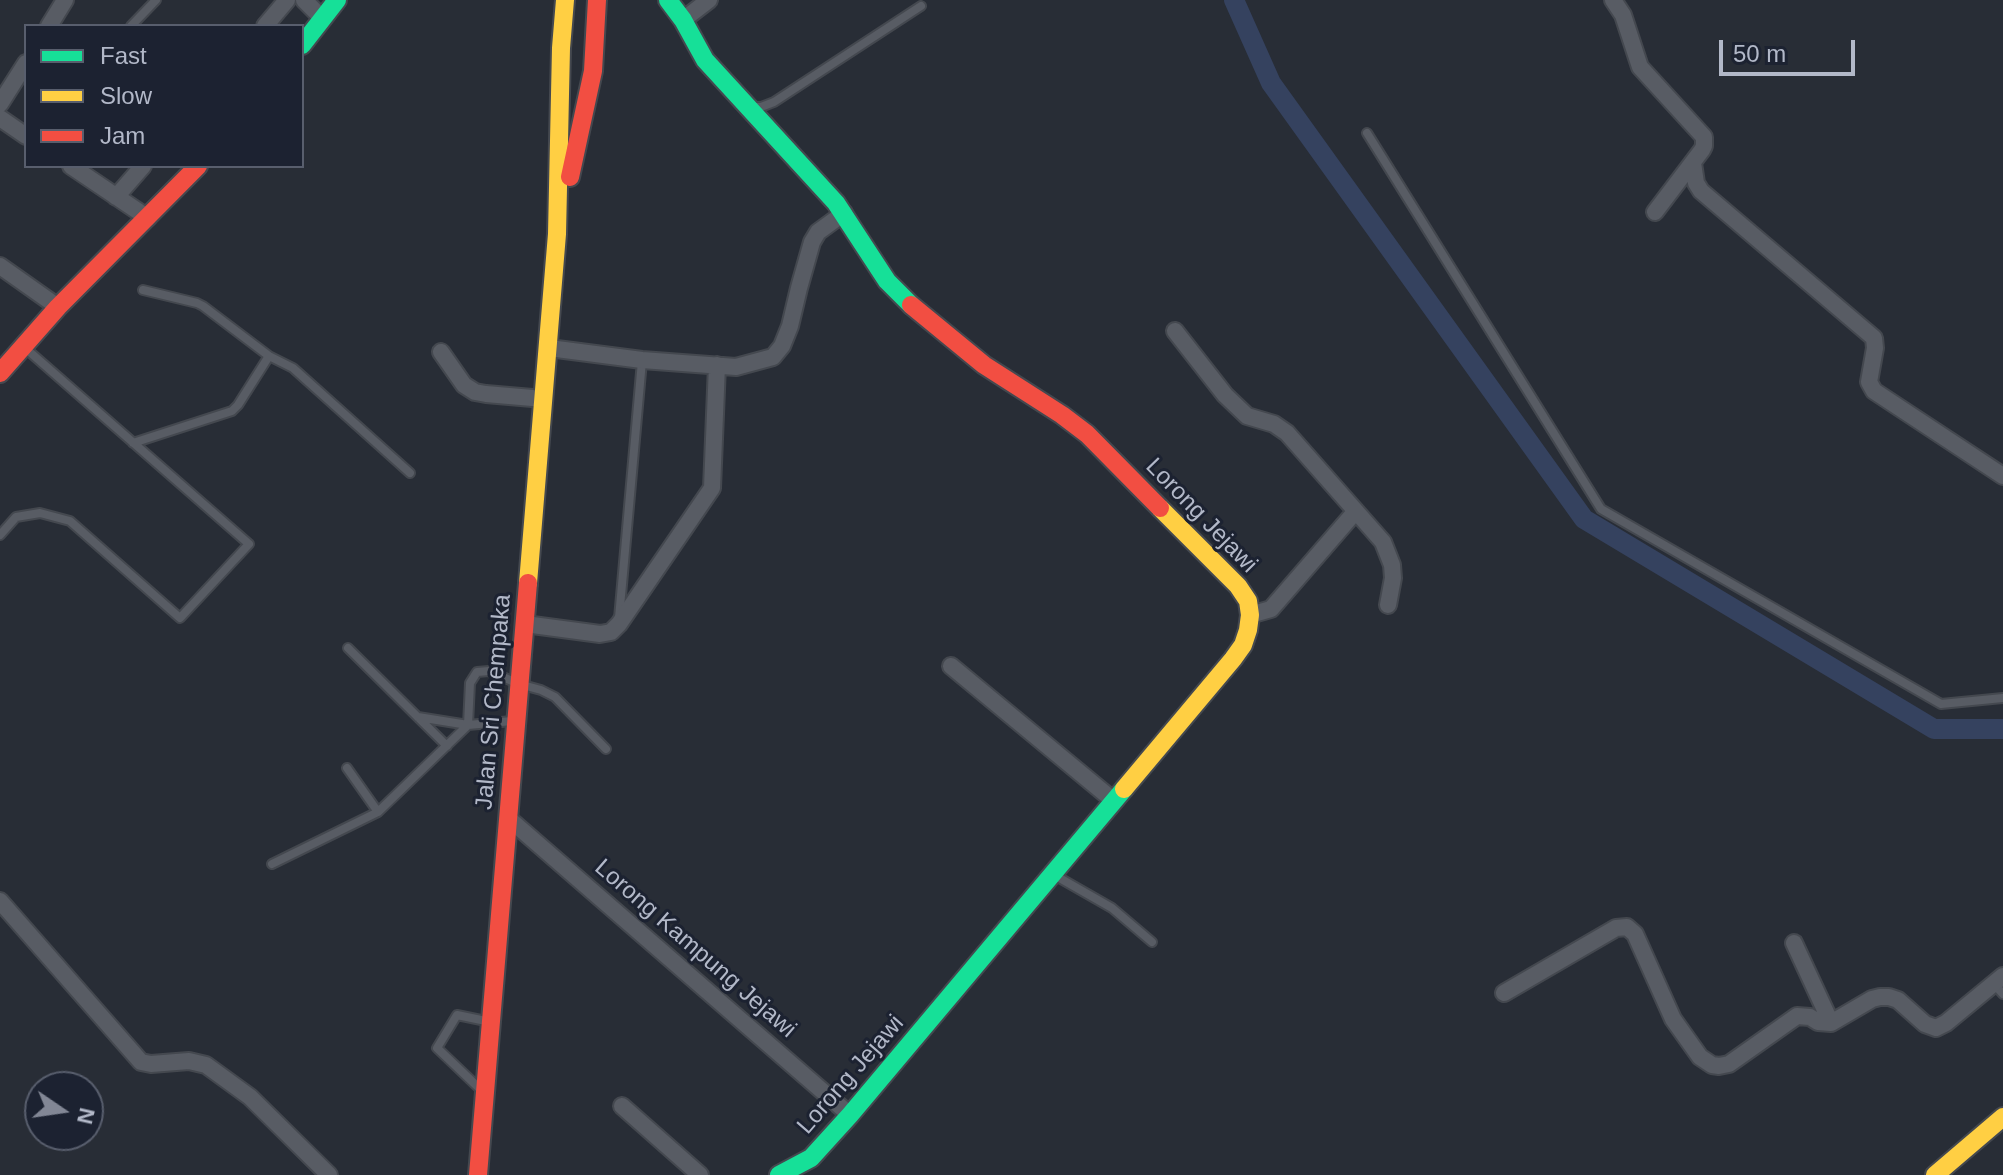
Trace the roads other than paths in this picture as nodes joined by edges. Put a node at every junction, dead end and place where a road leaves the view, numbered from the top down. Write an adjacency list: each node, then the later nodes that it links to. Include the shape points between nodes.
1 (65, 0): 14 (street)
2 (156, 0): 15 (lane)
3 (287, 0): 16 (street)
4 (304, 0): 12 (street)
5 (337, 0): 12 (street)
6 (565, 0): 32 (street)
7 (597, 0): 32 (street, via 593,71)
8 (668, 0): 13 (street, Lorong Jejawi)
9 (709, 0): 13 (street)
10 (1613, 0): 24 (street, via 1640,67 1704,137)
11 (921, 6): 20 (lane, via 774,102)
12 (323, 19): 17 (street)
13 (683, 20): 20 (street, Lorong Jejawi, via 705,60)
14 (50, 24)
15 (133, 24)
16 (267, 24)
17 (304, 43)
18 (24, 66): 19 (street)
19 (0, 104)
20 (748, 107): 30 (street, Lorong Jejawi)
21 (0, 118): 23 (street)
22 (1367, 133): 57 (lane, via 1601,509 1941,704)
23 (24, 135)
24 (1693, 163): 29 (street); 47 (street, via 1701,191 1874,338 1869,382 1874,391)
25 (74, 168): 28 (street)
26 (141, 168): 28 (street)
27 (196, 168): 31 (street)
28 (116, 197): 31 (street)
29 (1655, 212)
30 (844, 213): 42 (street, via 812,242 790,326 773,357 738,367); 51 (street, Lorong Jejawi, via 887,281 909,304 984,365 1087,434 1238,586)
31 (148, 218): 35 (street)
32 (557, 234): 38 (street, Jalan Sri Chempaka)
33 (0, 266): 35 (street)
34 (143, 290): 40 (lane, via 200,304)
35 (58, 307): 37 (street)
36 (1175, 331): 48 (street, via 1225,395 1247,416 1287,433)
37 (23, 347): 43 (street); 45 (lane)
38 (549, 348): 41 (street); 44 (street, Jalan Sri Chempaka)
39 (441, 352): 44 (street, via 475,392)
40 (269, 356): 45 (lane, via 232,411); 46 (lane, via 293,368)
41 (642, 360): 42 (street); 53 (lane)
42 (717, 365): 53 (street, via 712,488)
43 (0, 373)
44 (544, 399): 52 (street, Jalan Sri Chempaka)
45 (133, 443): 49 (lane, via 249,544 180,618 70,521 40,513 16,517)
46 (410, 473)
47 (2003, 476)
48 (1355, 512): 50 (street, via 1389,554 1393,578); 51 (street, via 1271,609)
49 (0, 535)
50 (1388, 605)
51 (1250, 615): 64 (street, Lorong Jejawi, via 1243,645 1233,659)
52 (525, 624): 53 (street, via 600,634); 56 (street, Jalan Sri Chempaka)
53 (619, 624)
54 (348, 648): 58 (lane)
55 (951, 666): 64 (street)
56 (519, 684): 59 (street, Jalan Sri Chempaka); 60 (lane, via 489,671 477,672 470,683); 62 (lane, via 555,697)
57 (2003, 698)
58 (418, 717): 60 (lane); 61 (lane)
59 (517, 720): 60 (lane); 66 (street, Jalan Sri Chempaka)
60 (468, 725): 61 (lane)
61 (447, 746): 65 (lane)
62 (606, 749)
63 (347, 768): 65 (lane)
64 (1114, 801): 68 (street, Lorong Jejawi)
65 (378, 812): 67 (lane)
66 (508, 818): 74 (street, Jalan Sri Chempaka); 78 (street, Lorong Kampung Jejawi)
67 (272, 864)
68 (1052, 874): 70 (lane, via 1112,908); 78 (street, Lorong Jejawi)
69 (0, 901): 80 (street, via 141,1062 206,1065 250,1097)
70 (1152, 942)
71 (1794, 943): 75 (street)
72 (2000, 984): 75 (street, via 1936,1028 1889,997 1872,999)
73 (1504, 993): 75 (street, via 1621,926 1632,929 1673,1019 1703,1061 1729,1064 1797,1016)
74 (491, 1022): 76 (street, Jalan Sri Chempaka); 76 (lane, via 457,1015 437,1048)
75 (1831, 1023)
76 (485, 1094): 81 (street, Jalan Sri Chempaka)
77 (622, 1106): 82 (street)
78 (850, 1115): 83 (street, Lorong Jejawi, via 811,1158)
79 (2003, 1117): 84 (street)
80 (329, 1175)
81 (478, 1175)
82 (700, 1175)
83 (779, 1175)
84 (1935, 1175)

